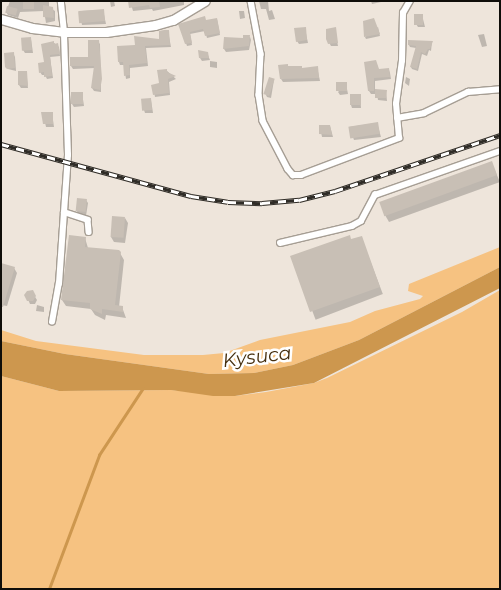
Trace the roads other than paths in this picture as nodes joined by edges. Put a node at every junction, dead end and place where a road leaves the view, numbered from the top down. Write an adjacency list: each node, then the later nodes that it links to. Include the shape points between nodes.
1 (61, 1): 6 (street)
2 (205, 1): 6 (main road, via 173,20 155,25 106,32)
3 (251, 1): 8 (street, via 261,54 259,95 264,121 293,175 312,172 399,138)
4 (410, 1): 8 (street, via 403,13 402,61 396,104)
5 (1, 19): 6 (main road, via 32,28)
6 (64, 32): 10 (street, via 68,155)
7 (500, 90): 8 (street, via 468,92 424,113)
8 (398, 118)
9 (500, 150): 12 (street, via 375,195 361,221 352,226)
10 (64, 212): 11 (street, via 88,220); 13 (street, via 59,284)
11 (89, 232)
12 (280, 243)
13 (52, 322)

